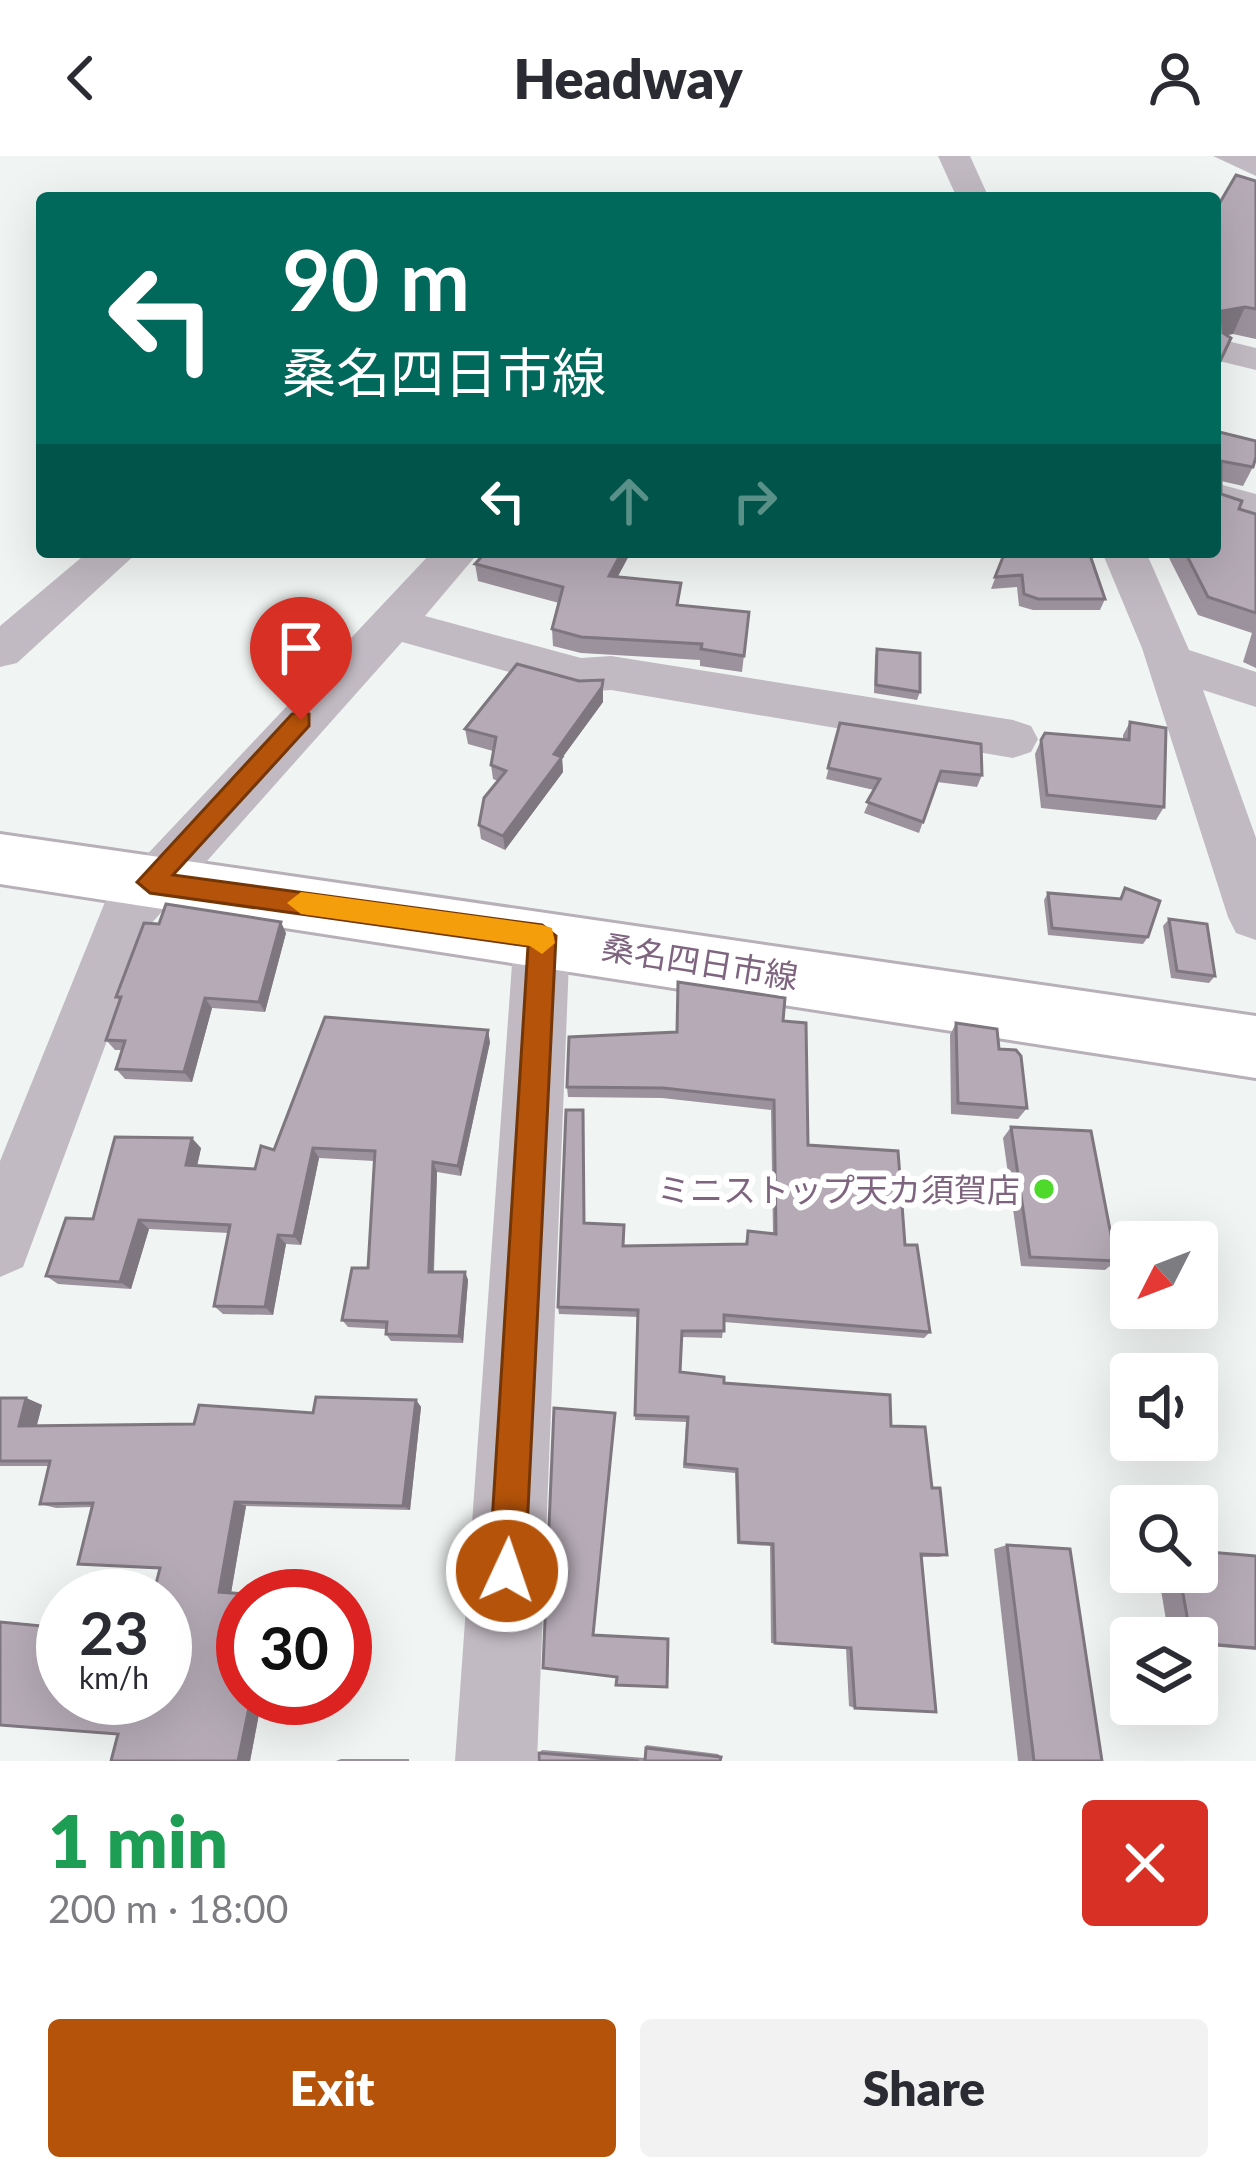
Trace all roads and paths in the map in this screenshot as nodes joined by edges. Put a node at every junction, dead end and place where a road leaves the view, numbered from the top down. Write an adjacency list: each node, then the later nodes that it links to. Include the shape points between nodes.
1 (954, 156): 4 (street)
2 (1229, 156): 3 (street)
3 (1256, 167)
4 (970, 192)
5 (1221, 350): 6 (street)
6 (1256, 359)
7 (1221, 498): 8 (street)
8 (1256, 508)
9 (109, 558): 13 (street)
10 (451, 558): 12 (street)
11 (1127, 558): 14 (street)
12 (391, 623): 16 (street, via 581,675); 18 (street)
13 (0, 651)
14 (1170, 662): 15 (street); 19 (street)
15 (1256, 690)
16 (1013, 739)
17 (0, 860): 18 (main road, 桑名四日市線)
18 (150, 882): 20 (main road, 桑名四日市線); 22 (street, via 127,913)
19 (1256, 916)
20 (542, 936): 21 (main road, 桑名四日市線); 23 (street)
21 (1256, 1046)
22 (2, 1230)
23 (496, 1761)

